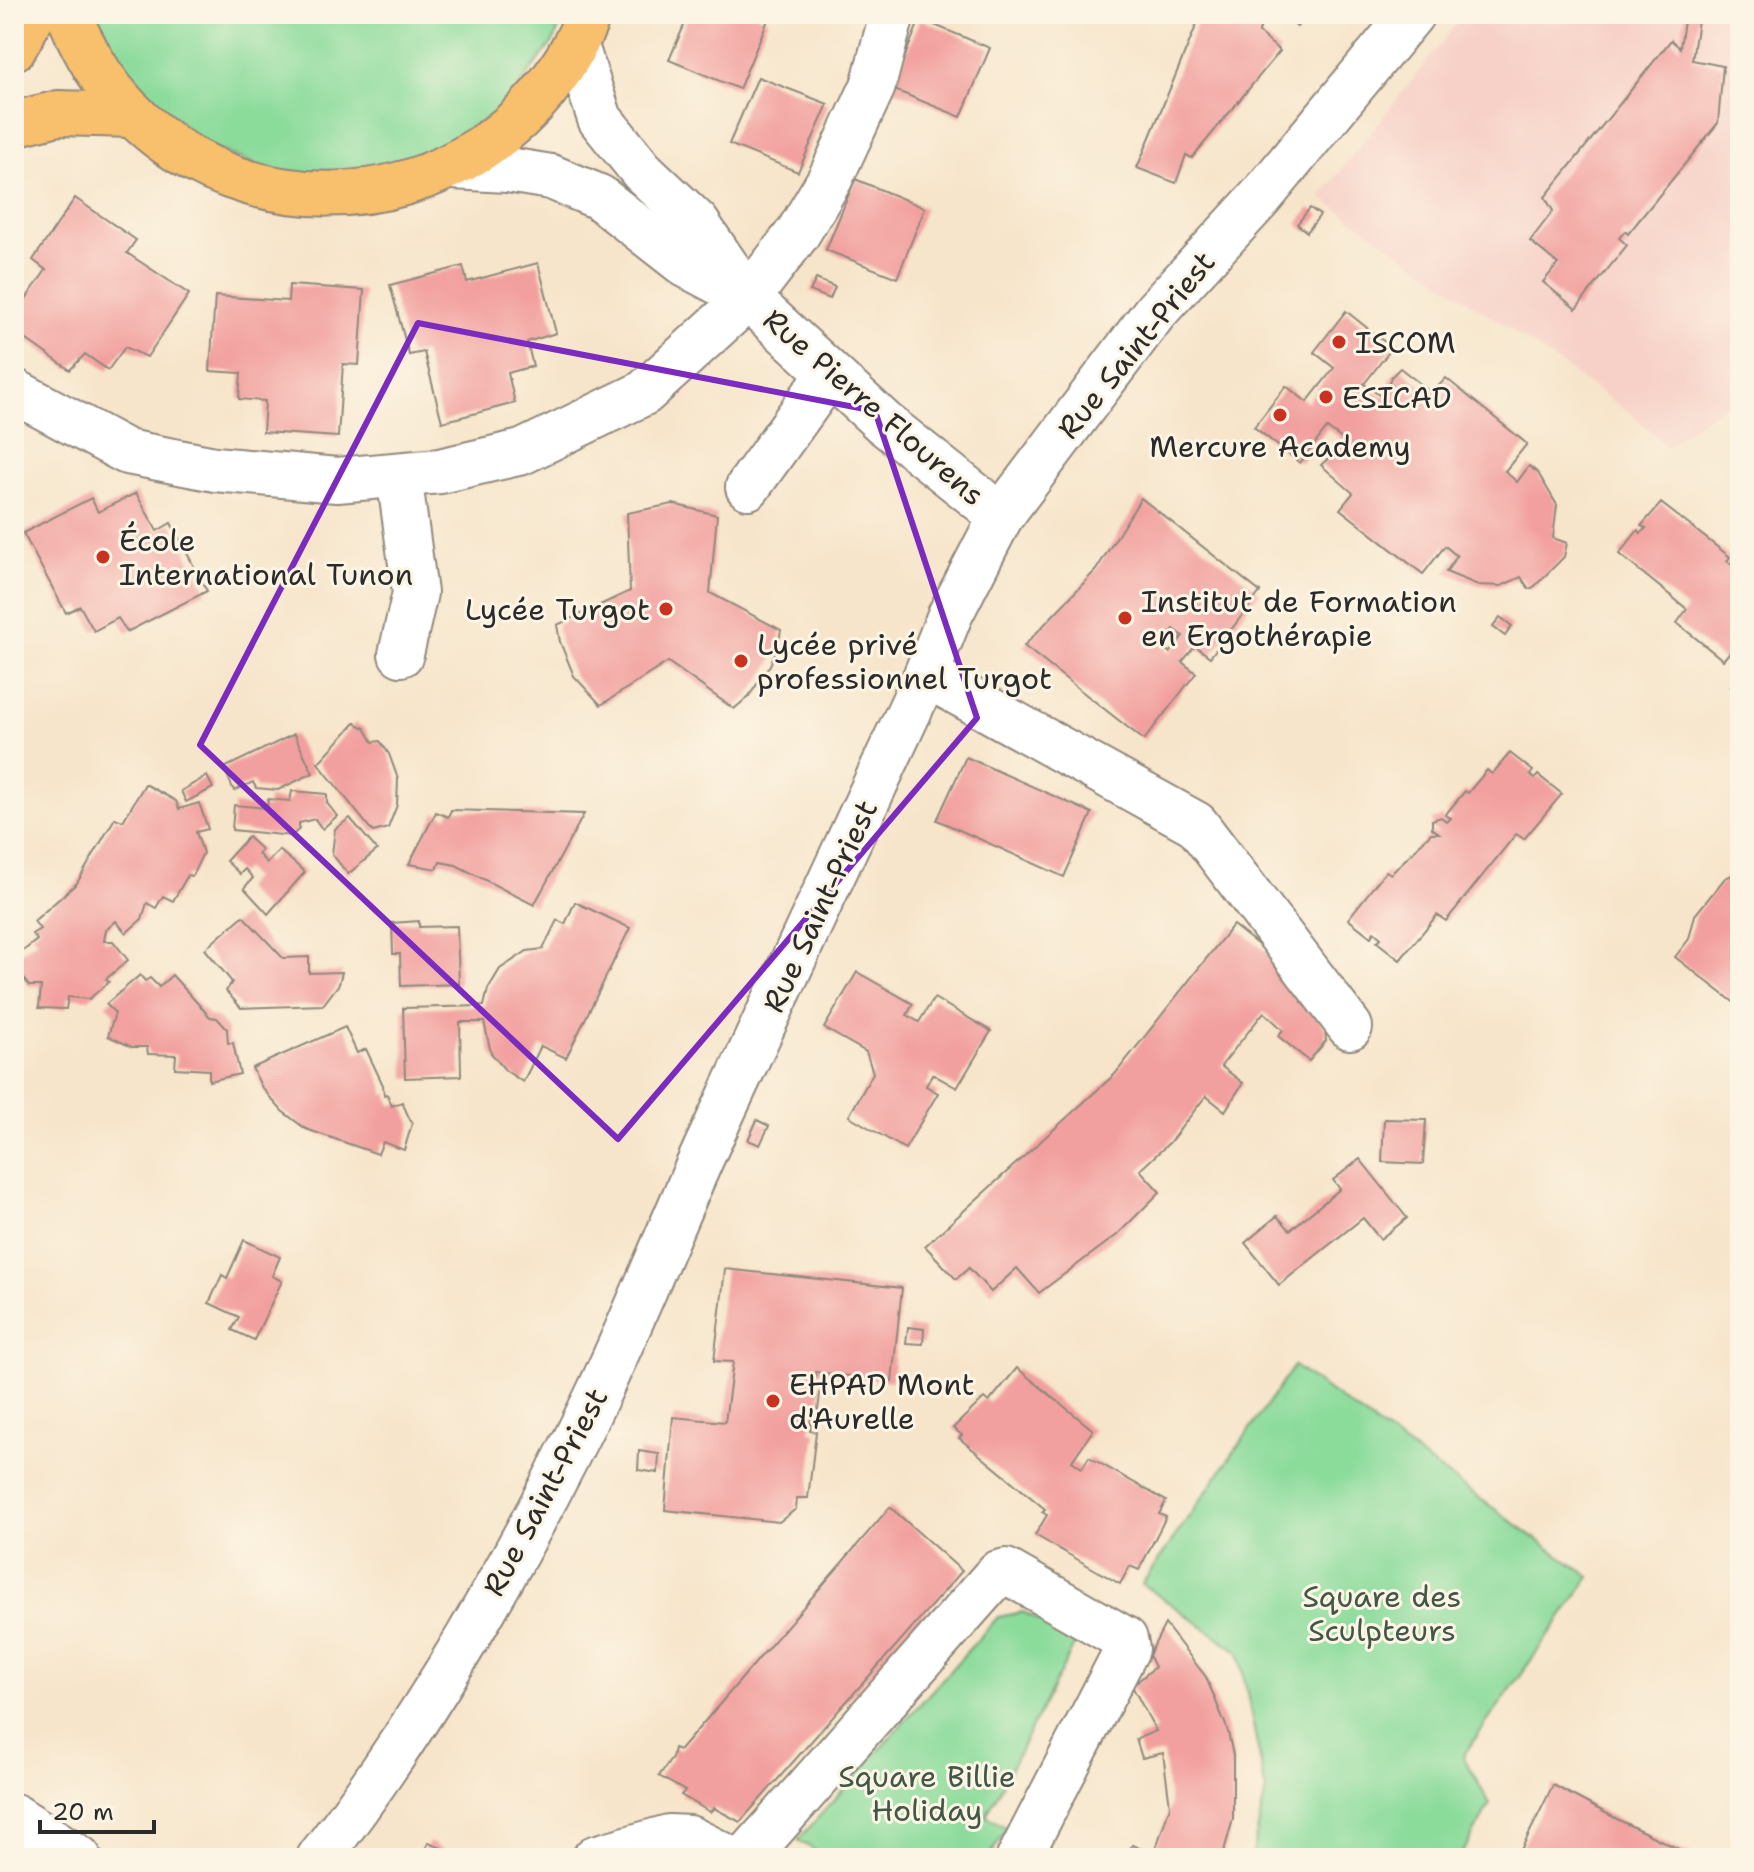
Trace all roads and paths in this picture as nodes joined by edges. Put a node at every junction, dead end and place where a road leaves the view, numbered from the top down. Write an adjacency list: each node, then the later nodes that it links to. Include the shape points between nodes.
1 (33, 14): 6 (main road)
2 (69, 14): 7 (main road, via 97,69)
3 (892, 14): 10 (street, via 873,86 830,179 798,233)
4 (1412, 14): 15 (street, Rue Saint-Priest, via 1260,198 1155,312)
5 (582, 30): 9 (main road, via 543,95 501,136); 10 (street, Rue Pierre Flourens, via 600,119 642,171 697,223)
6 (14, 48)
7 (133, 115): 8 (main road, via 58,113); 9 (main road, via 214,171 260,187 358,194 407,185)
8 (14, 124)
9 (452, 167): 10 (street, Rue Pierre Flourens, via 551,177 599,197 686,265)
10 (748, 298): 11 (street, Rue Pierre Flourens); 13 (street, via 644,393 588,423 522,452)
11 (829, 374): 14 (street); 15 (street, Rue Pierre Flourens)
12 (14, 391): 13 (street, via 127,452 215,469 322,478)
13 (399, 475): 16 (street, via 415,593)
14 (748, 487)
15 (1001, 516): 17 (street, Rue Saint-Priest)
16 (401, 654)
17 (926, 675): 18 (street, via 1196,824); 21 (street, Rue Saint-Priest, via 536,1517 367,1796)
18 (1350, 1027)
19 (14, 1816): 20 (street)
20 (79, 1858)
21 (319, 1858)
22 (595, 1858): 23 (street, via 669,1837 689,1838)
23 (729, 1858)
24 (746, 1858): 25 (street, via 998,1573 1006,1571 1125,1639 1127,1649)
25 (1019, 1858)

